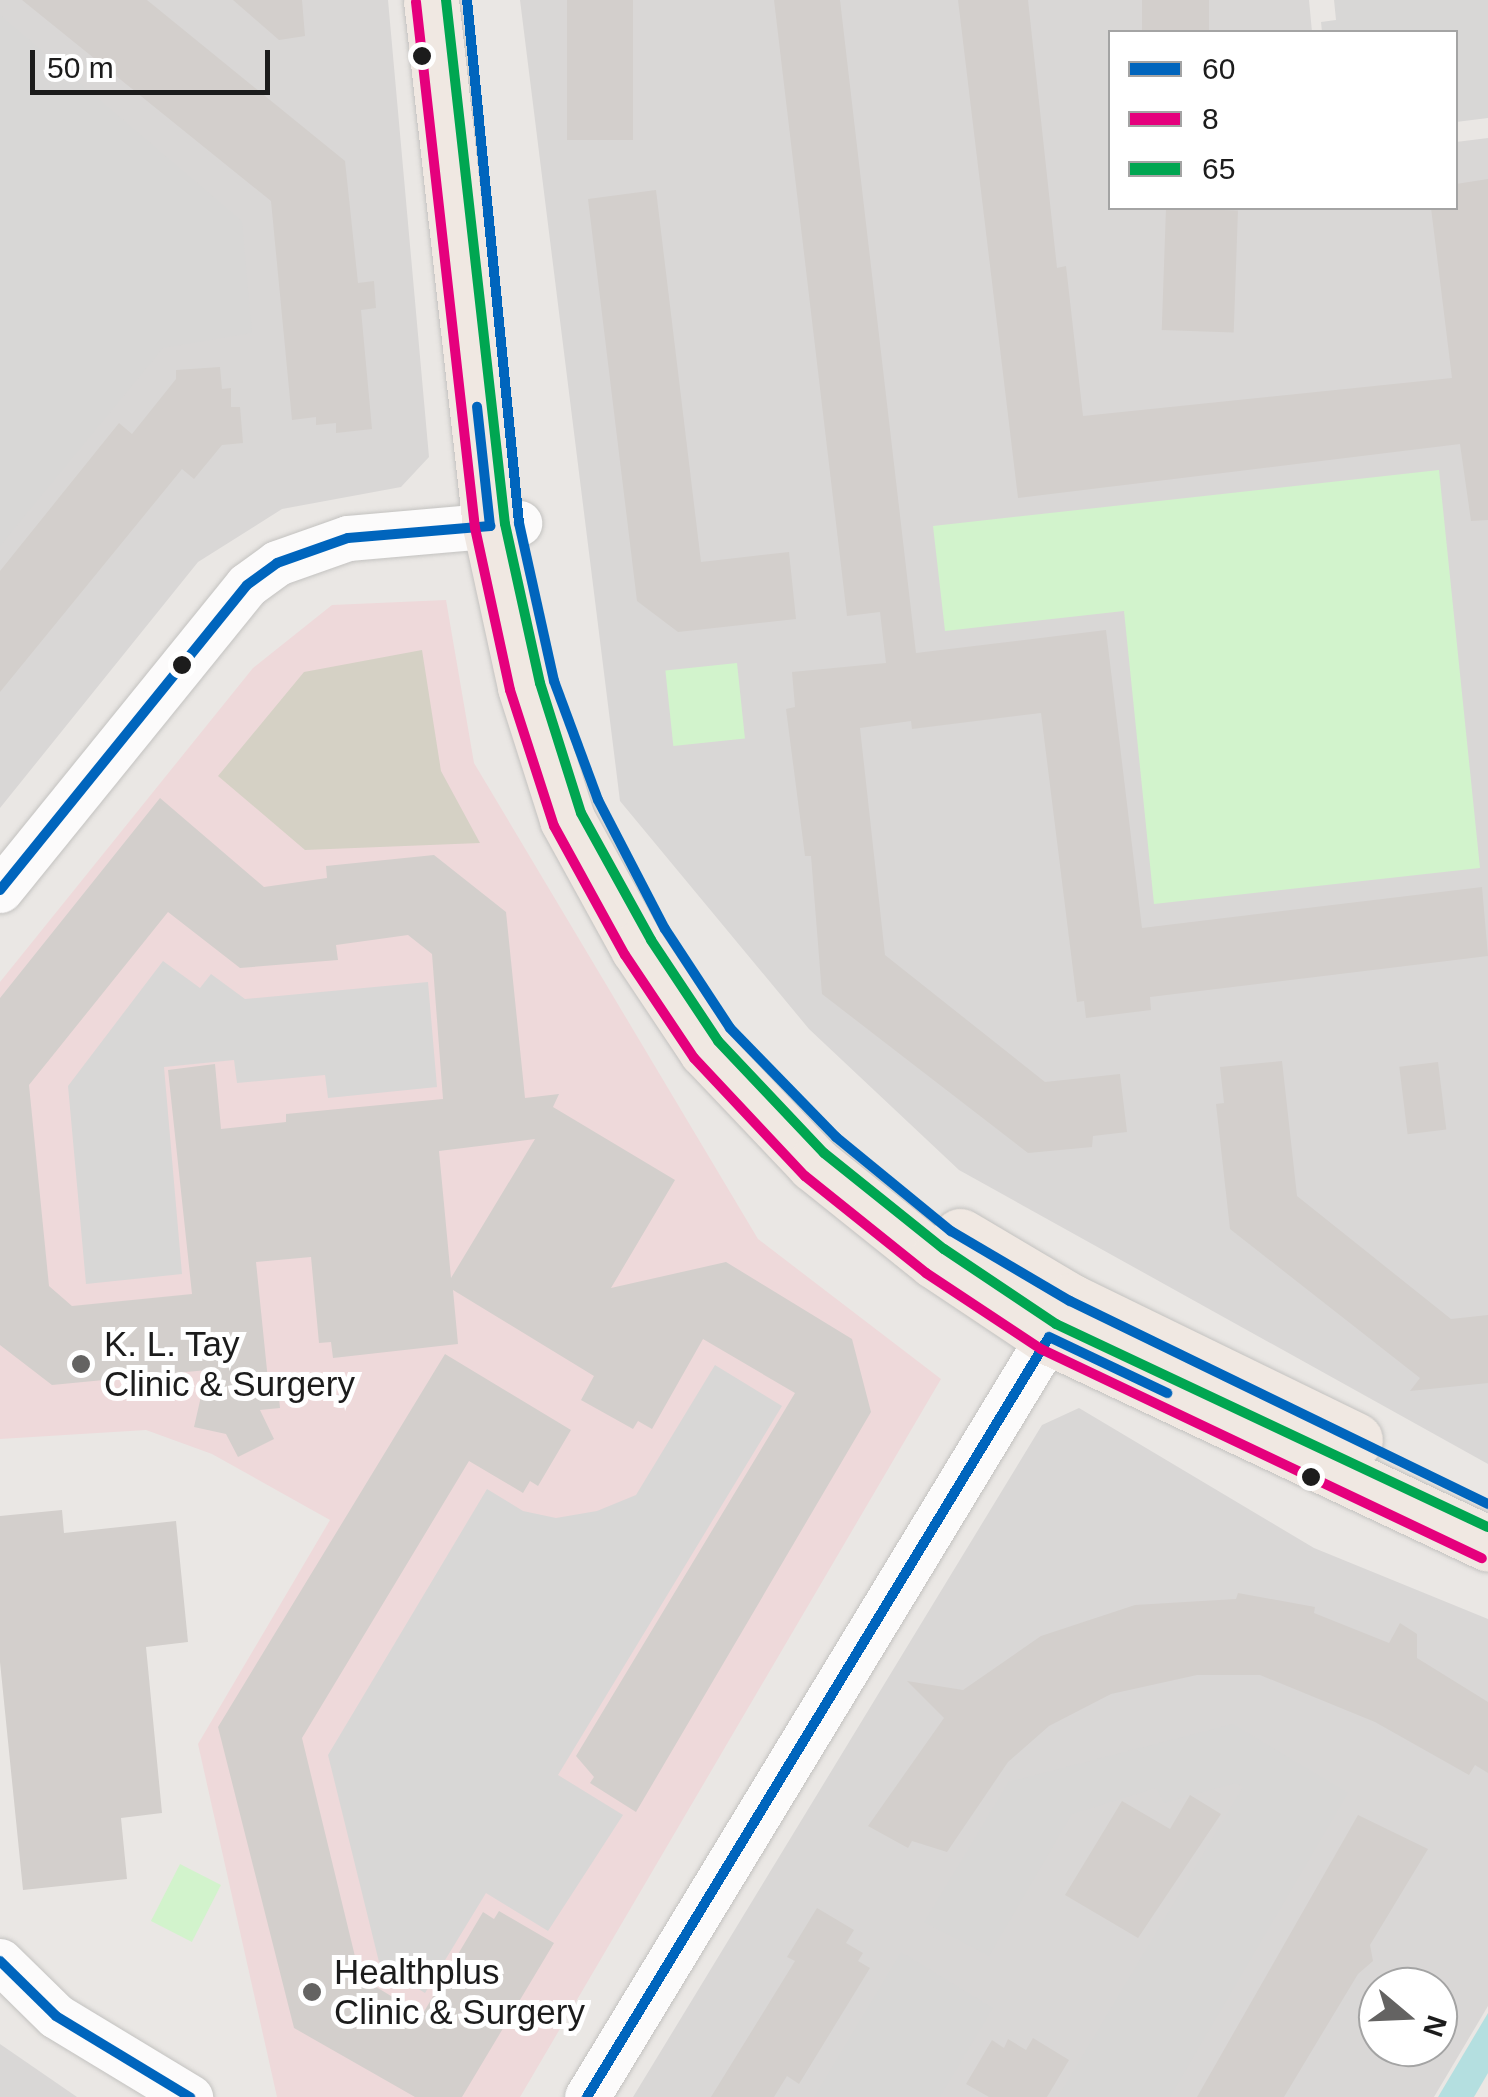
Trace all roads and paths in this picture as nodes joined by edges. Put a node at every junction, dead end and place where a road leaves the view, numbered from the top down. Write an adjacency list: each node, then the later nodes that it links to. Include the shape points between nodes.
1 (431, 0): 3 (main road)
2 (467, 0): 3 (main road)
3 (472, 195): 4 (main road)
4 (505, 524): 5 (street, via 348,538 277,563 247,585); 6 (main road, via 525,687 567,820 638,948 706,1050 814,1164 935,1261)
5 (0, 890)
6 (1060, 1319): 7 (main road); 8 (main road); 11 (street)
7 (1488, 1504)
8 (1488, 1544)
9 (0, 1961): 10 (street, via 56,2016)
10 (190, 2097)
11 (586, 2097)

